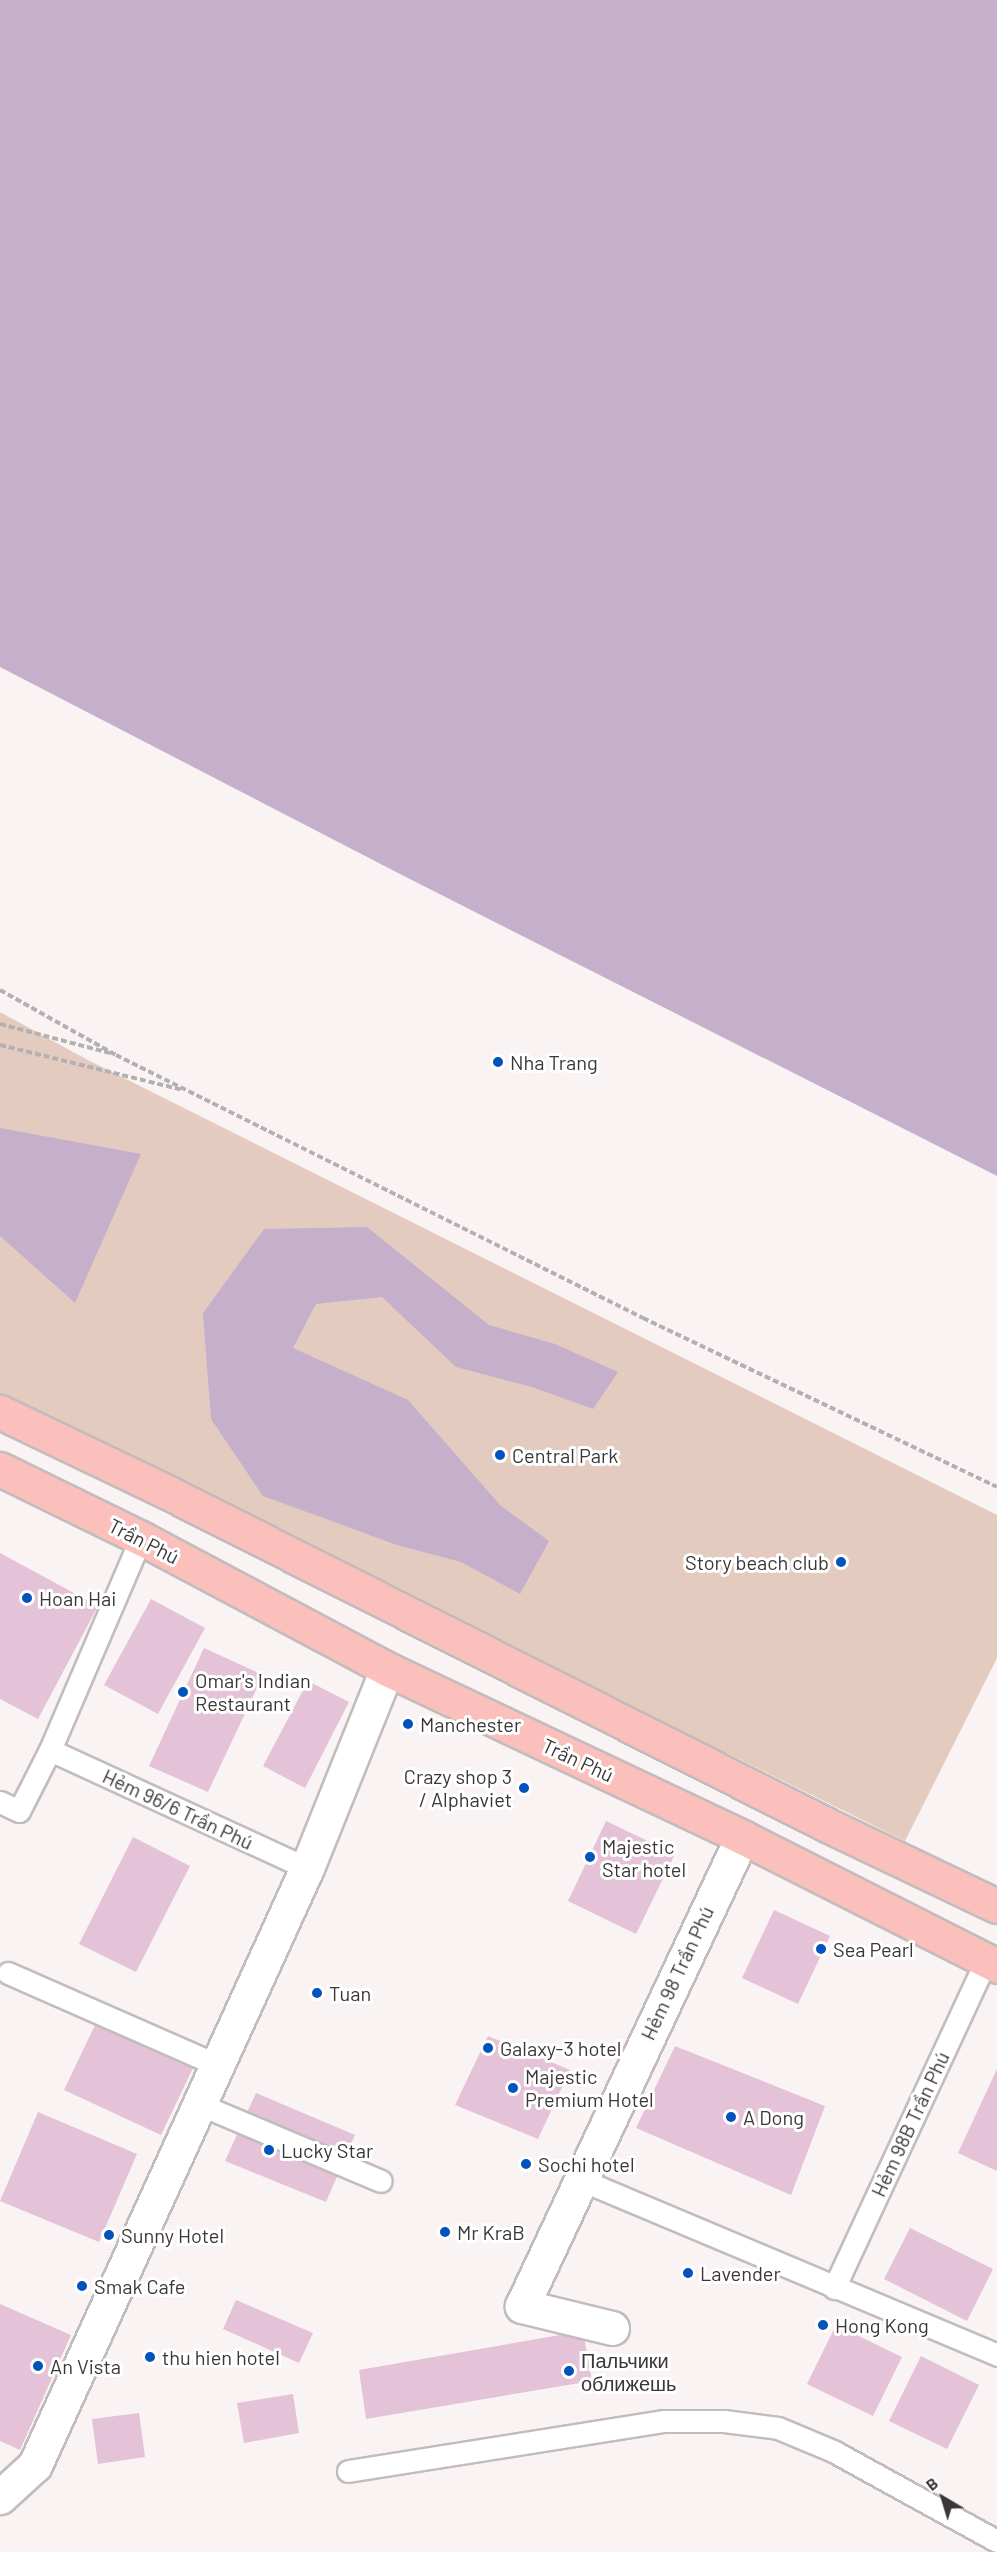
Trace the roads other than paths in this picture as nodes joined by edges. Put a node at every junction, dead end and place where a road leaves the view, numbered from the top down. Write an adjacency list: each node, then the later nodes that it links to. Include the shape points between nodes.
1 (0, 1412): 9 (main road)
2 (0, 1469): 3 (main road, Trần Phú)
3 (141, 1538): 4 (main road, Trần Phú); 5 (lane)
4 (387, 1669): 7 (main road, Trần Phú); 8 (street)
5 (50, 1750): 6 (lane, via 19,1811); 8 (lane, Hẻm 96/6 Trần Phú)
6 (0, 1802)
7 (742, 1837): 10 (main road, Trần Phú); 14 (street, Hẻm 98 Trần Phú)
8 (307, 1868): 12 (street)
9 (997, 1906)
10 (992, 1964): 16 (lane, Hẻm 98B Trần Phú)
11 (8, 1973): 12 (lane)
12 (218, 2066): 13 (street)
13 (201, 2105): 15 (lane); 20 (street, via 35,2465)
14 (579, 2179): 16 (lane); 17 (street, Hẻm 98 Trần Phú, via 522,2306)
15 (381, 2181)
16 (834, 2288): 18 (lane)
17 (612, 2328)
18 (997, 2355)
19 (348, 2471): 21 (lane, via 664,2421 724,2421 778,2428 833,2451)
20 (0, 2497)
21 (997, 2541)

